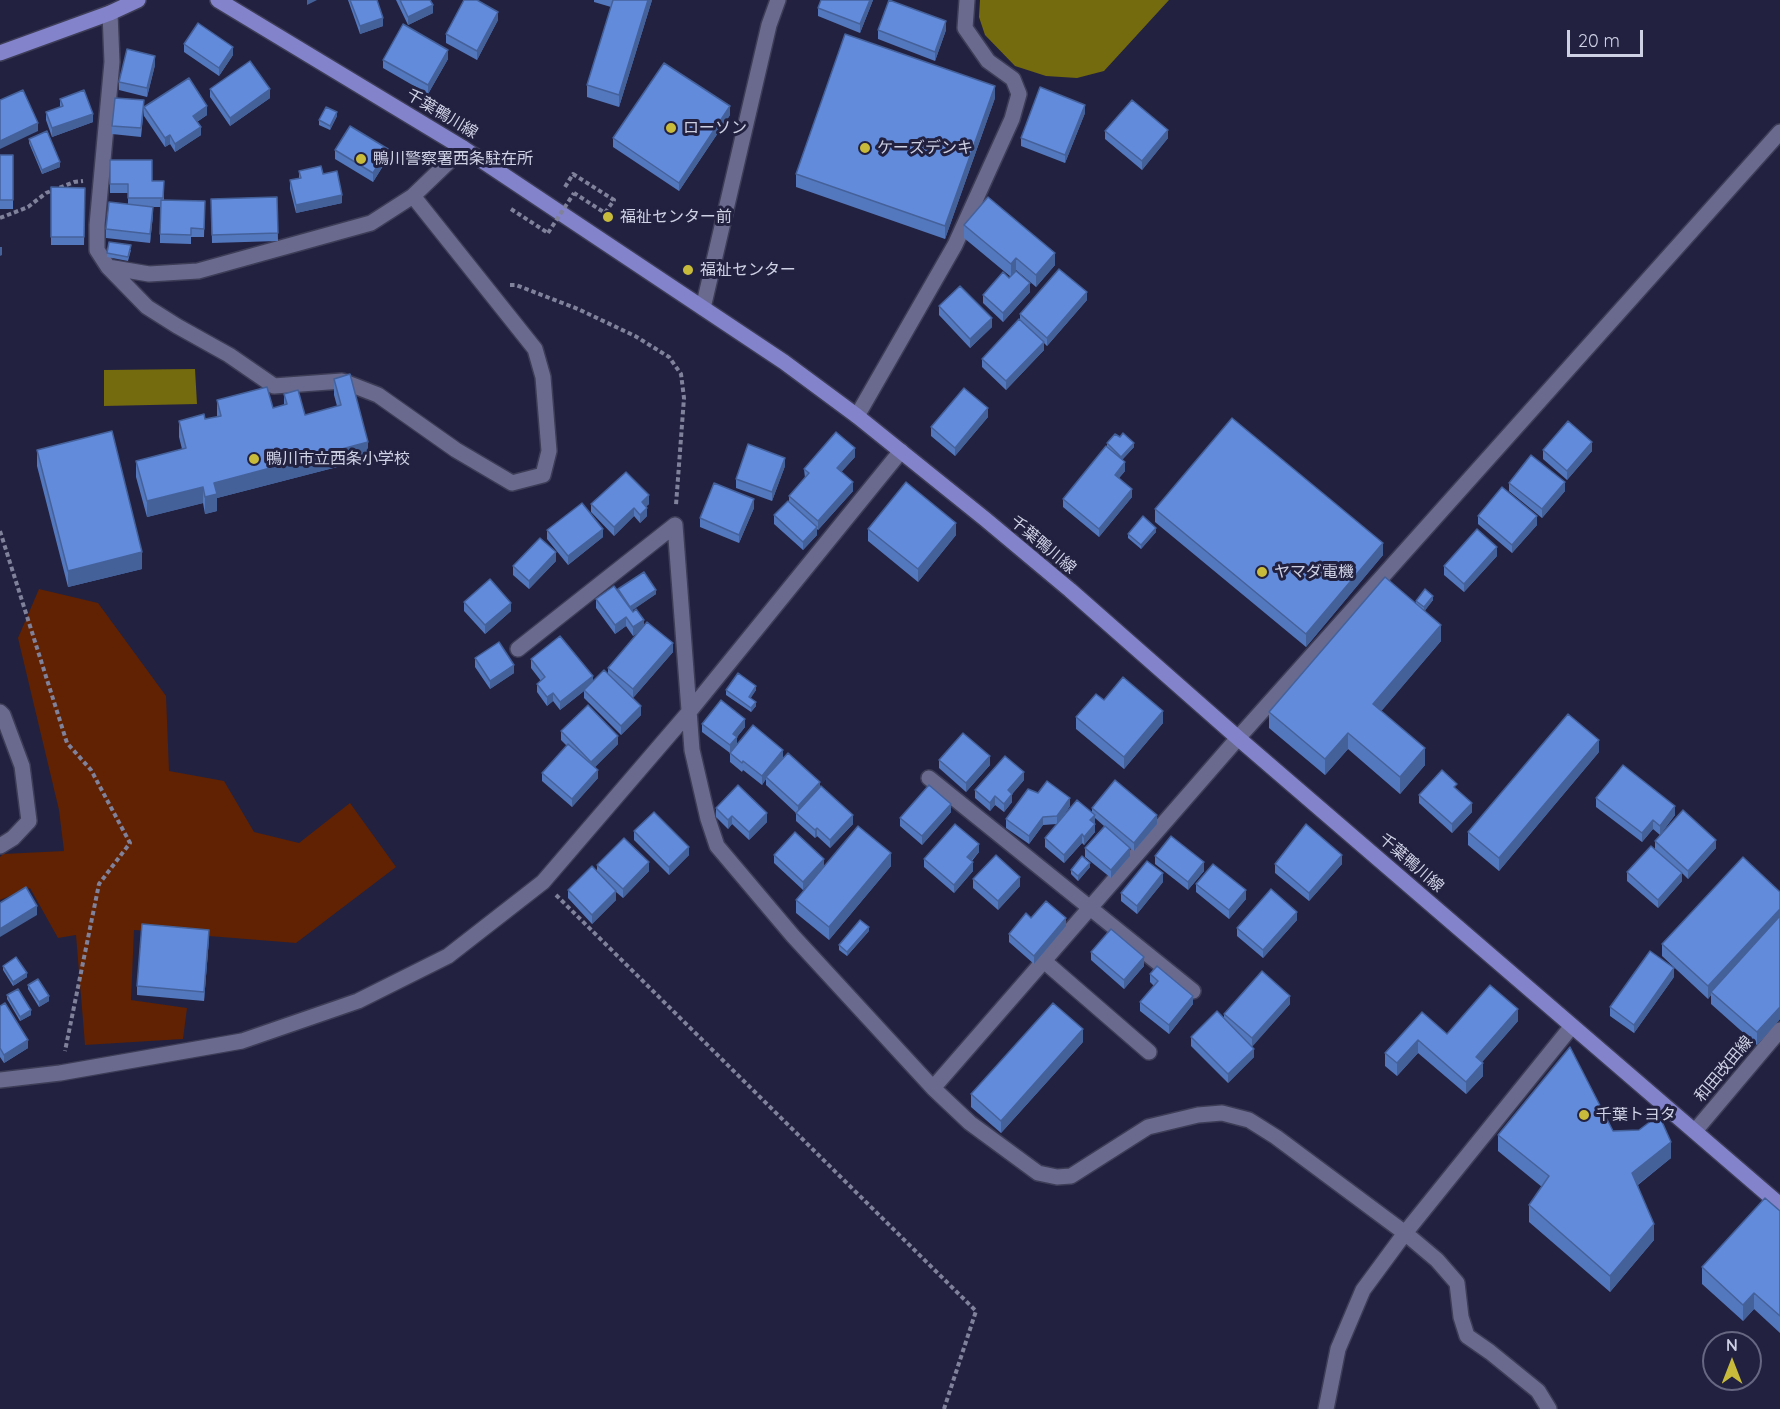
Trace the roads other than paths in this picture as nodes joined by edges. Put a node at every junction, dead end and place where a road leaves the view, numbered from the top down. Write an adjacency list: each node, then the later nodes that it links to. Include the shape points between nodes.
1 (138, 0): 5 (main road)
2 (218, 0): 8 (main road, 千葉鴨川線)
3 (778, 0): 11 (street)
4 (967, 0): 12 (street, via 965,28 988,61 1013,80 1019,94 1012,119 955,245)
5 (110, 13): 6 (main road); 10 (street, via 112,62 97,225 97,250)
6 (0, 53)
7 (1780, 132): 17 (street)
8 (463, 148): 9 (street); 11 (main road, 千葉鴨川線)
9 (413, 196): 10 (street, via 371,223 198,271 149,274); 10 (street, via 535,349 543,377 549,451 543,475 512,483 456,450 378,395 342,381 274,386 147,307)
10 (108, 267)
11 (703, 308): 12 (main road, 千葉鴨川線)
12 (857, 416): 13 (main road, 千葉鴨川線)
13 (901, 451): 16 (street); 17 (main road, 千葉鴨川線, via 1070,590)
14 (518, 649): 16 (street, via 675,525)
15 (0, 712): 19 (street, via 22,766 29,820)
16 (689, 712): 26 (street, via 543,882 448,956 358,1002 242,1041); 27 (street, via 692,750 717,846 793,936)
17 (1238, 738): 20 (street); 23 (main road, 千葉鴨川線)
18 (929, 778): 20 (street)
19 (0, 846)
20 (1091, 908): 21 (street); 22 (street)
21 (1044, 961): 25 (street); 27 (street)
22 (1193, 991)
23 (1572, 1026): 28 (main road, 千葉鴨川線); 30 (street)
24 (1780, 1030): 28 (street, 和田改田線)
25 (1149, 1052)
26 (0, 1080)
27 (933, 1088): 30 (street, via 970,1123 1038,1173 1057,1177 1071,1176 1148,1128 1222,1113 1249,1120)
28 (1695, 1131): 29 (main road, 千葉鴨川線)
29 (1780, 1205)
30 (1405, 1233): 31 (street, via 1363,1290 1338,1349); 32 (street, via 1457,1283 1467,1336 1538,1391)
31 (1326, 1409)
32 (1549, 1409)

